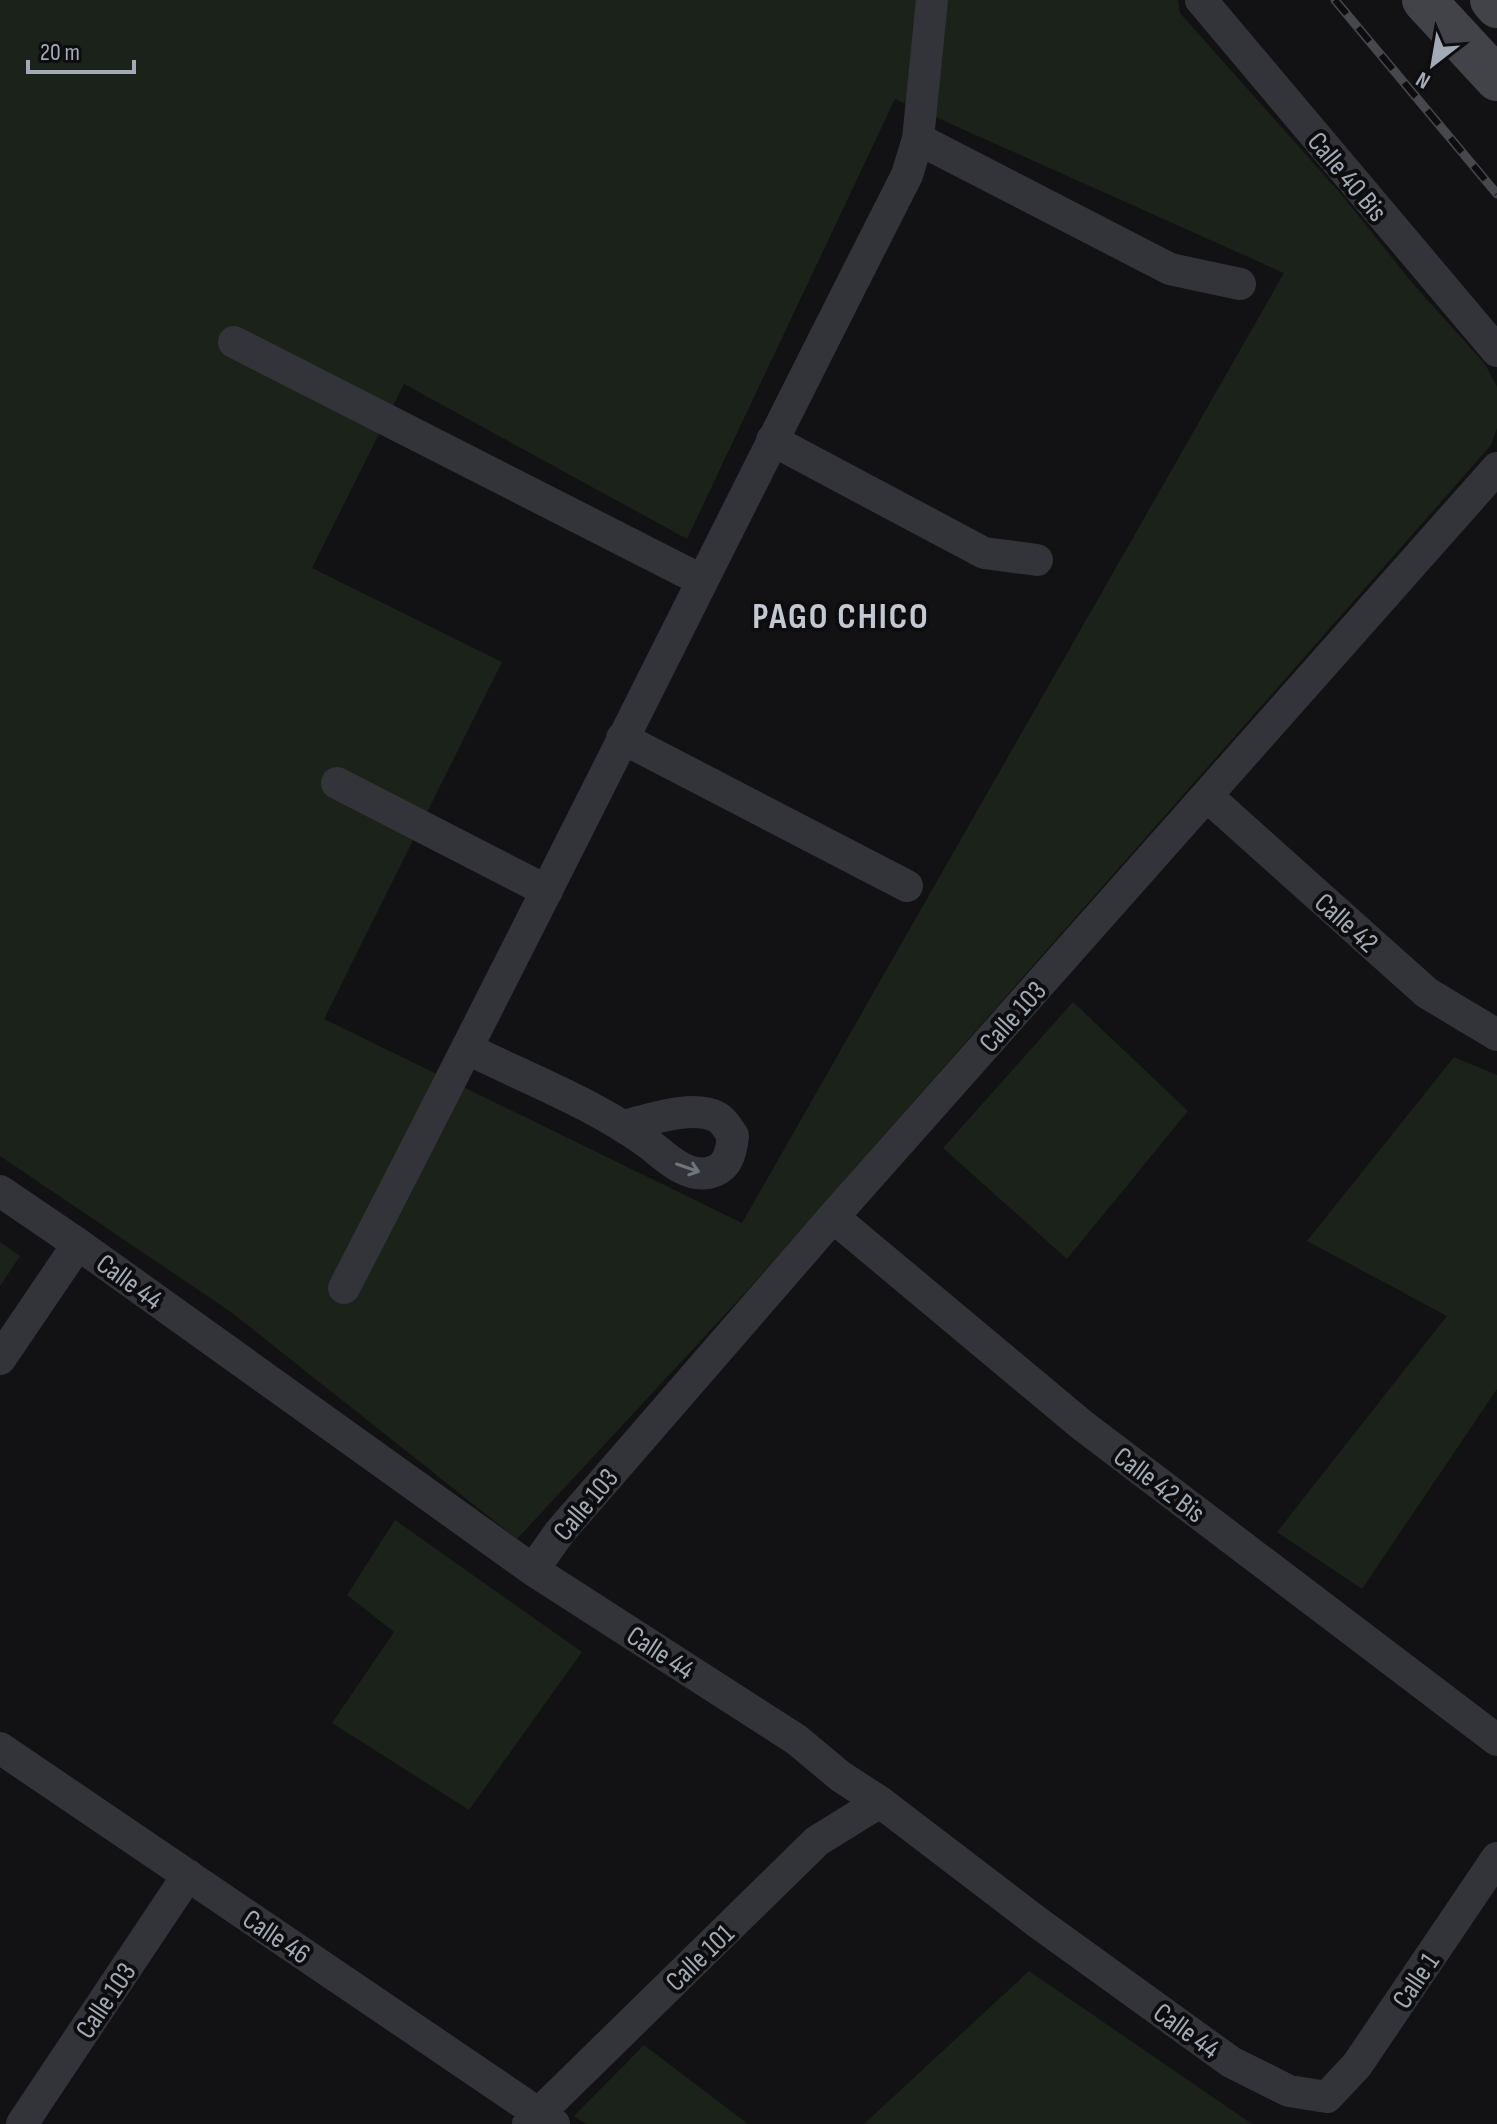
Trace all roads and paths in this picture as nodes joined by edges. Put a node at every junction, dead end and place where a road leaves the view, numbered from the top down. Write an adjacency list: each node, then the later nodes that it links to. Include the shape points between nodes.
1 (932, 0): 7 (street)
2 (1201, 0): 10 (street, Calle 40 Bis)
3 (1424, 0): 6 (main road)
4 (1492, 0): 5 (main road)
5 (1497, 6)
6 (1497, 79)
7 (918, 139): 8 (street, via 1170,269); 11 (street, via 907,175)
8 (1240, 284)
9 (234, 342): 14 (street)
10 (1497, 351)
11 (772, 440): 13 (street, via 984,553); 14 (street)
12 (1497, 468): 17 (street, Calle 103)
13 (1037, 560)
14 (701, 580): 15 (street)
15 (622, 738): 18 (street); 19 (street)
16 (337, 783): 19 (street)
17 (1207, 796): 20 (street, Calle 42, via 1427,993); 24 (street, Calle 103)
18 (907, 886)
19 (547, 891): 21 (street)
20 (1497, 1035)
21 (468, 1049): 22 (street); 26 (street)
22 (623, 1126)
23 (0, 1191): 25 (street, Calle 44)
24 (833, 1217): 28 (street, Calle 103, via 569,1521); 29 (street, Calle 42 Bis, via 1082,1425)
25 (78, 1244): 27 (street); 28 (street, Calle 44)
26 (344, 1288)
27 (0, 1359)
28 (533, 1570): 31 (street, Calle 44, via 797,1740)
29 (1497, 1740)
30 (0, 1748): 33 (street, Calle 46)
31 (880, 1802): 34 (street, Calle 44, via 1231,2062); 35 (street, Calle 101, via 817,1841)
32 (1497, 1858): 34 (street, Calle 1)
33 (188, 1875): 35 (street, Calle 46); 36 (street, Calle 103)
34 (1324, 2110)
35 (540, 2121)
36 (22, 2124)

